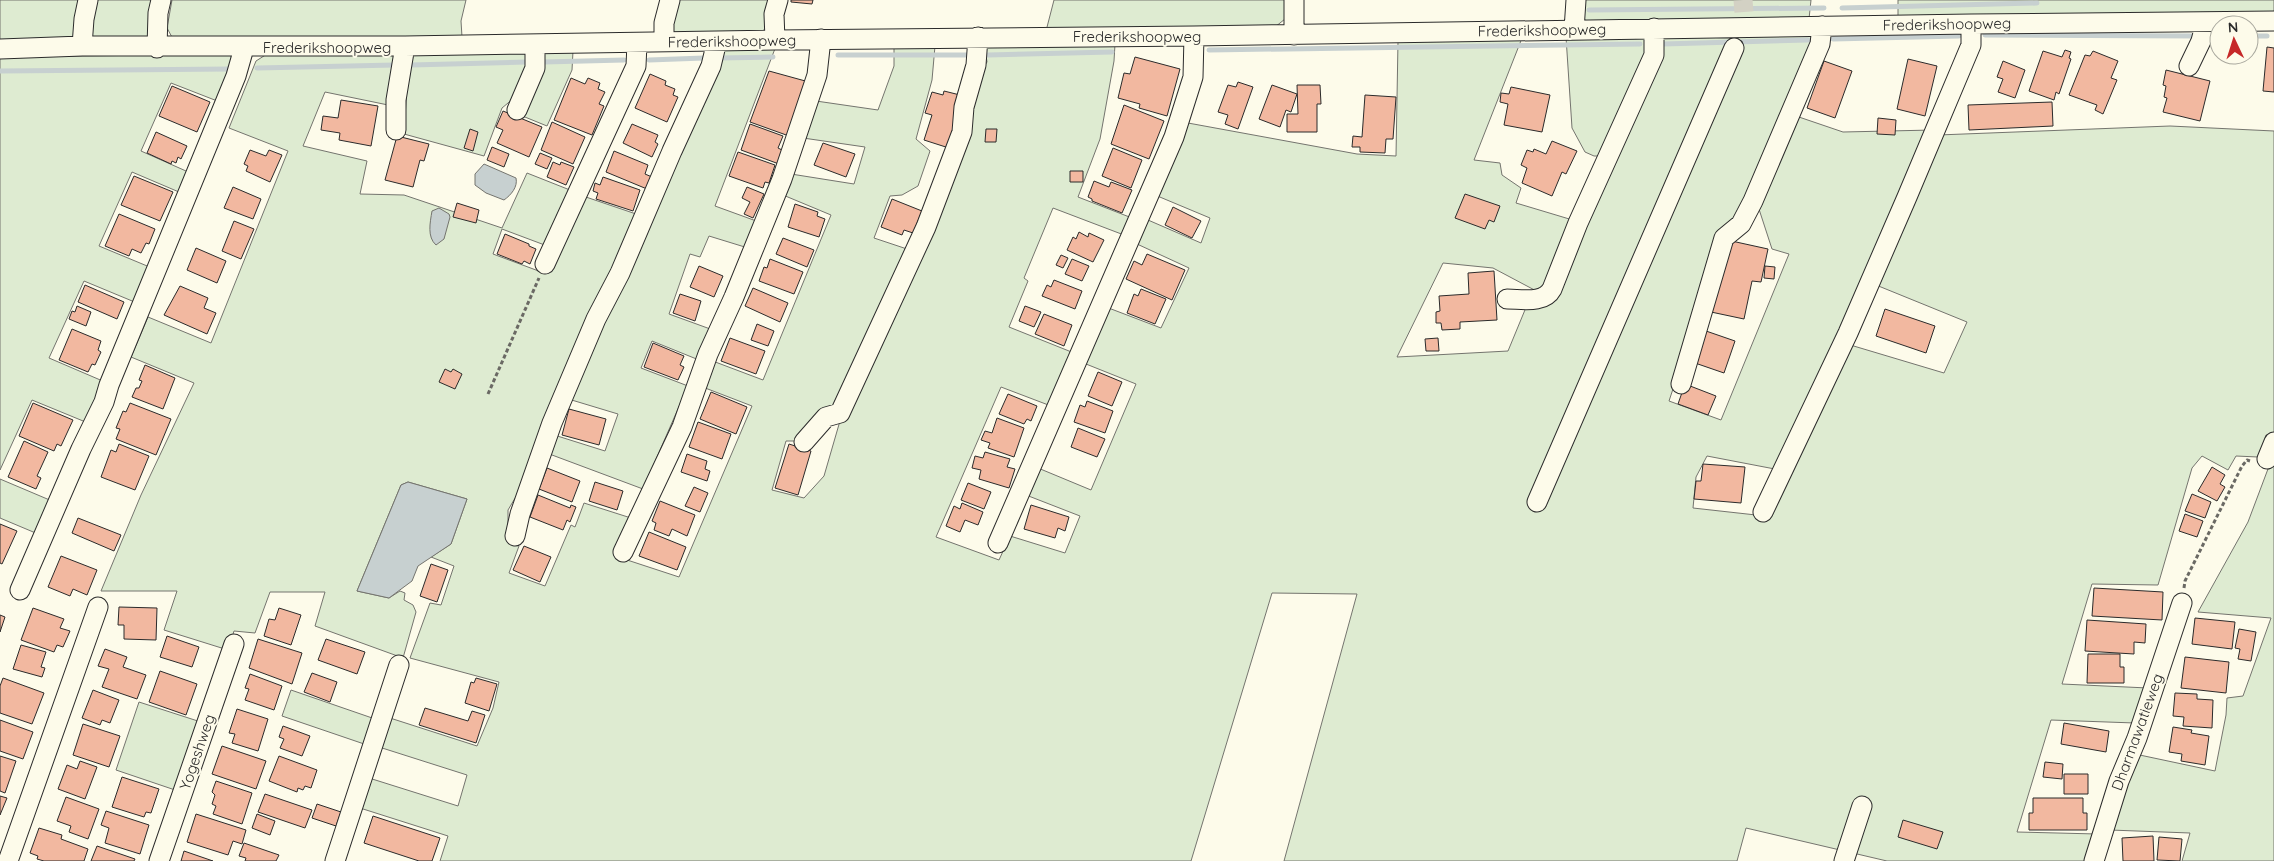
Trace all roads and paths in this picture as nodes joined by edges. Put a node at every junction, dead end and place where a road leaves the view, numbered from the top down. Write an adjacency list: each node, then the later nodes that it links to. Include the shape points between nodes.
1 (88, 0): 23 (street)
2 (161, 0): 25 (street)
3 (670, 0): 20 (street, via 664,23)
4 (778, 0): 18 (street, via 774,14)
5 (1294, 0): 14 (street)
6 (1576, 0): 12 (street)
7 (2274, 21): 8 (street, Frederikshoopweg)
8 (2206, 22): 9 (street, Frederikshoopweg); 28 (street)
9 (1971, 24): 10 (street, Frederikshoopweg); 39 (street, via 1971,45 1908,197 1848,333)
10 (1822, 26): 13 (street, Frederikshoopweg); 33 (street, via 1820,44 1753,201 1741,224 1724,238)
11 (1654, 28): 12 (street, Frederikshoopweg); 13 (street, Frederikshoopweg); 32 (street, via 1654,54 1552,289 1541,299)
12 (1574, 30): 14 (street, Frederikshoopweg)
13 (1739, 31): 38 (street)
14 (1294, 34): 15 (street, Frederikshoopweg)
15 (1194, 36): 16 (street, Frederikshoopweg); 41 (street, via 1193,77 1174,137)
16 (978, 37): 17 (street, Frederikshoopweg); 35 (street, via 976,65 964,108 962,132 926,228 840,413 826,417)
17 (821, 39): 18 (street, Frederikshoopweg); 42 (street, via 816,75 782,179 708,354 682,427)
18 (775, 40): 19 (street, Frederikshoopweg)
19 (717, 41): 20 (street, Frederikshoopweg); 40 (street, via 711,66 552,423)
20 (664, 42): 21 (street, Frederikshoopweg)
21 (637, 43): 22 (street, Frederikshoopweg); 31 (street, via 636,66)
22 (535, 45): 24 (street, Frederikshoopweg); 29 (street, via 535,68)
23 (82, 46): 25 (street, Frederikshoopweg); 27 (street, Frederikshoopweg)
24 (406, 46): 26 (street, Frederikshoopweg); 30 (street, via 396,100)
25 (156, 48): 26 (street, Frederikshoopweg)
26 (244, 48): 43 (street, via 236,76 104,402)
27 (0, 49)
28 (2189, 66)
29 (517, 110)
30 (396, 130)
31 (546, 264): 34 (path)
32 (1507, 299)
33 (1681, 384)
34 (488, 394)
35 (804, 442)
36 (2274, 442): 37 (street)
37 (2267, 459): 44 (path, via 2246,460 2242,466 2185,581)
38 (1537, 502)
39 (1762, 512)
40 (515, 536)
41 (998, 543)
42 (623, 552)
43 (20, 590)
44 (2182, 603): 53 (street, Dharmawatieweg)
45 (98, 607): 49 (street)
46 (234, 644): 50 (street, Yogeshweg)
47 (399, 665): 51 (street)
48 (1862, 806): 52 (street)
49 (8, 861)
50 (159, 861)
51 (334, 861)
52 (1844, 861)
53 (2094, 861)

